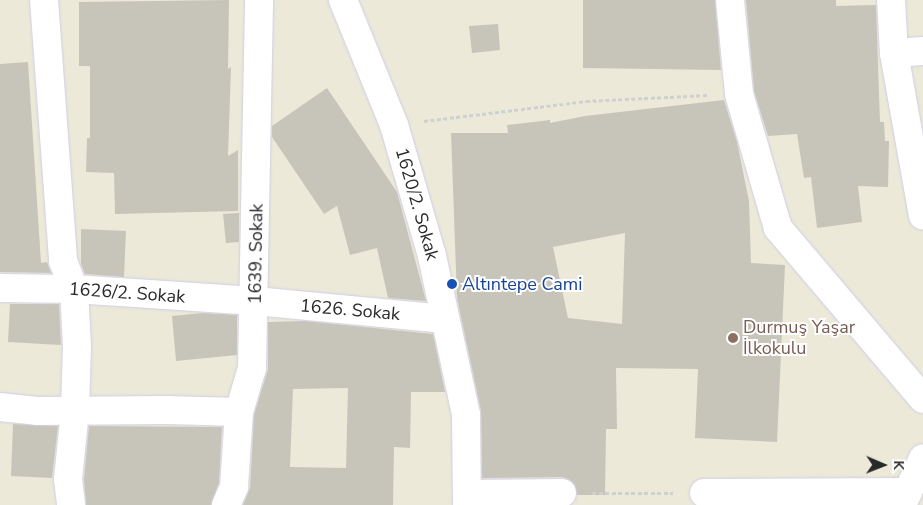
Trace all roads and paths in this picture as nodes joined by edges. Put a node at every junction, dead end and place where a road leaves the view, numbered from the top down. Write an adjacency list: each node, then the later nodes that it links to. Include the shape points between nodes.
1 (44, 0): 12 (street, via 63,261)
2 (259, 0): 13 (street, 1639. Sokak)
3 (343, 0): 9 (street, 1620/2. Sokak)
4 (730, 0): 8 (street)
5 (891, 0): 7 (street)
6 (923, 51): 7 (street)
7 (894, 53): 10 (street)
8 (739, 94): 9 (path, via 586,101); 15 (street, via 778,228)
9 (394, 125): 14 (street, 1620/2. Sokak, via 432,256)
10 (923, 215)
11 (0, 288): 12 (street, 1626/2. Sokak)
12 (74, 289): 13 (street, 1626/2. Sokak); 17 (street)
13 (255, 302): 14 (street, 1626. Sokak); 18 (street, 1639. Sokak, via 252,368)
14 (445, 320): 23 (street, 1620/2. Sokak, via 466,414)
15 (923, 399)
16 (0, 407): 17 (street)
17 (76, 412): 18 (street); 24 (street, via 68,479)
18 (239, 412): 25 (street, 1639. Sokak, via 234,487)
19 (923, 458): 22 (street)
20 (562, 493): 21 (path); 23 (street)
21 (704, 493): 22 (street)
22 (905, 498)
23 (467, 499)
24 (71, 505)
25 (226, 505)

